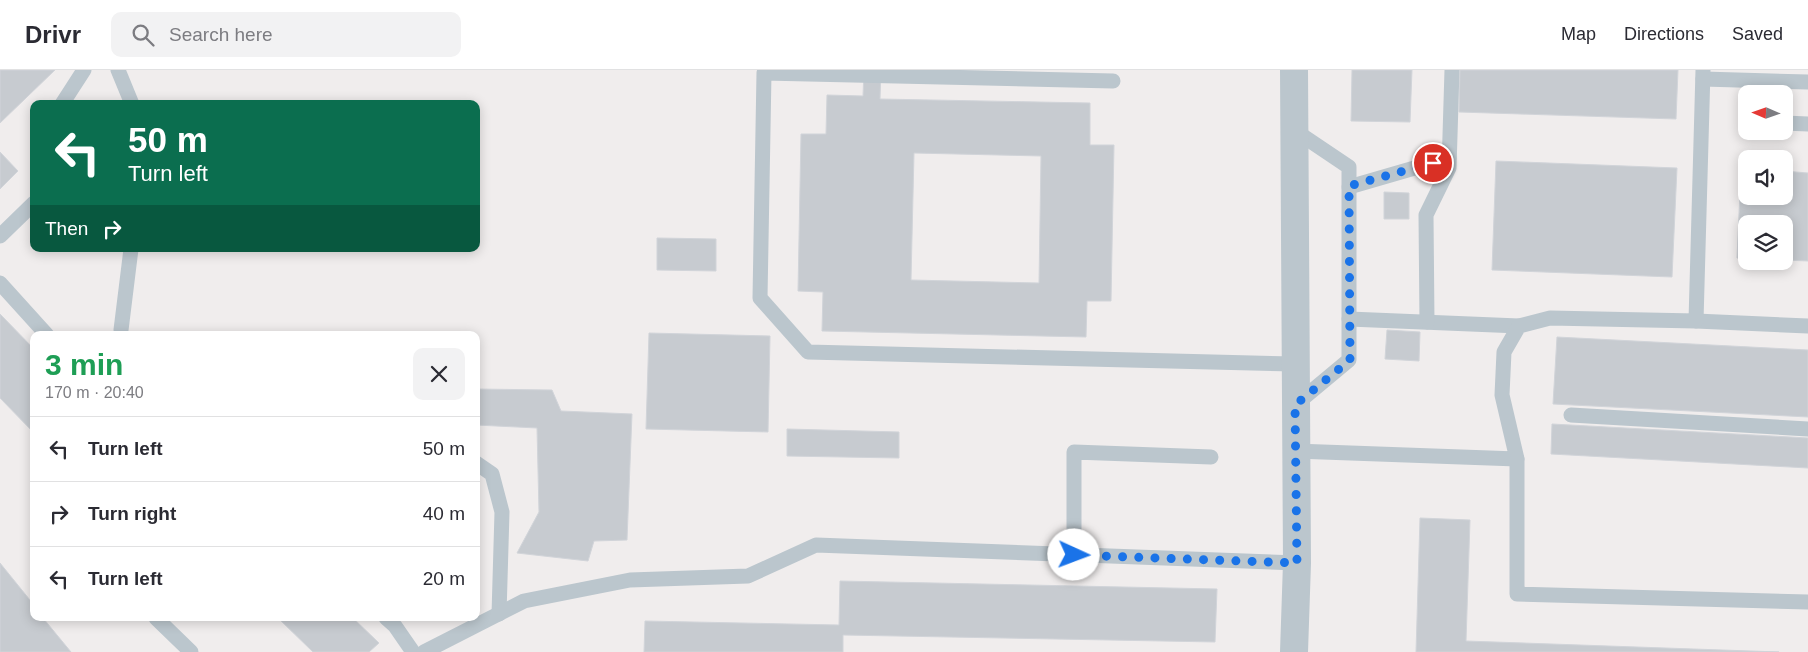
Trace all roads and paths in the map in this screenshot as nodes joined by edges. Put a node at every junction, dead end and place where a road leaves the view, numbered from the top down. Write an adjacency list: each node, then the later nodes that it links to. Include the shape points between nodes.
1 (84, 70): 8 (lane)
2 (118, 70): 9 (lane)
3 (1294, 70): 12 (street)
4 (1452, 70): 13 (lane)
5 (1703, 75): 7 (lane); 20 (lane)
6 (1113, 80): 26 (lane, via 764,73 760,298 808,352)
7 (1808, 82)
8 (65, 100)
9 (130, 100)
10 (1793, 123): 11 (lane)
11 (1808, 124)
12 (1294, 130): 14 (lane, via 1349,167); 26 (street)
13 (1449, 158): 14 (lane); 21 (lane, via 1449,168 1426,215)
14 (1349, 186): 19 (lane)
15 (30, 207): 16 (lane)
16 (0, 236)
17 (131, 252): 24 (lane)
18 (0, 283): 25 (lane)
19 (1350, 319): 21 (lane); 27 (lane, via 1350,360)
20 (1696, 321): 22 (lane, via 1550,318); 23 (lane)
21 (1427, 322): 22 (lane)
22 (1519, 326): 32 (lane, via 1504,352 1502,395)
23 (1808, 326)
24 (121, 330)
25 (43, 331)
26 (1295, 364): 27 (street)
27 (1295, 405): 30 (street)
28 (1571, 415): 29 (lane)
29 (1808, 429)
30 (1295, 451): 32 (lane); 35 (street)
31 (1211, 457): 34 (lane, via 1074,452)
32 (1517, 459): 36 (lane, via 1516,594)
33 (480, 466): 37 (lane, via 492,474 502,512)
34 (1074, 555): 35 (lane); 37 (lane, via 816,545 748,576 630,580 524,601)
35 (1297, 563): 43 (street)
36 (1808, 602)
37 (499, 614): 42 (lane)
38 (159, 621): 40 (lane)
39 (389, 621): 41 (lane)
40 (191, 652)
41 (413, 652)
42 (424, 652)
43 (1294, 652)

